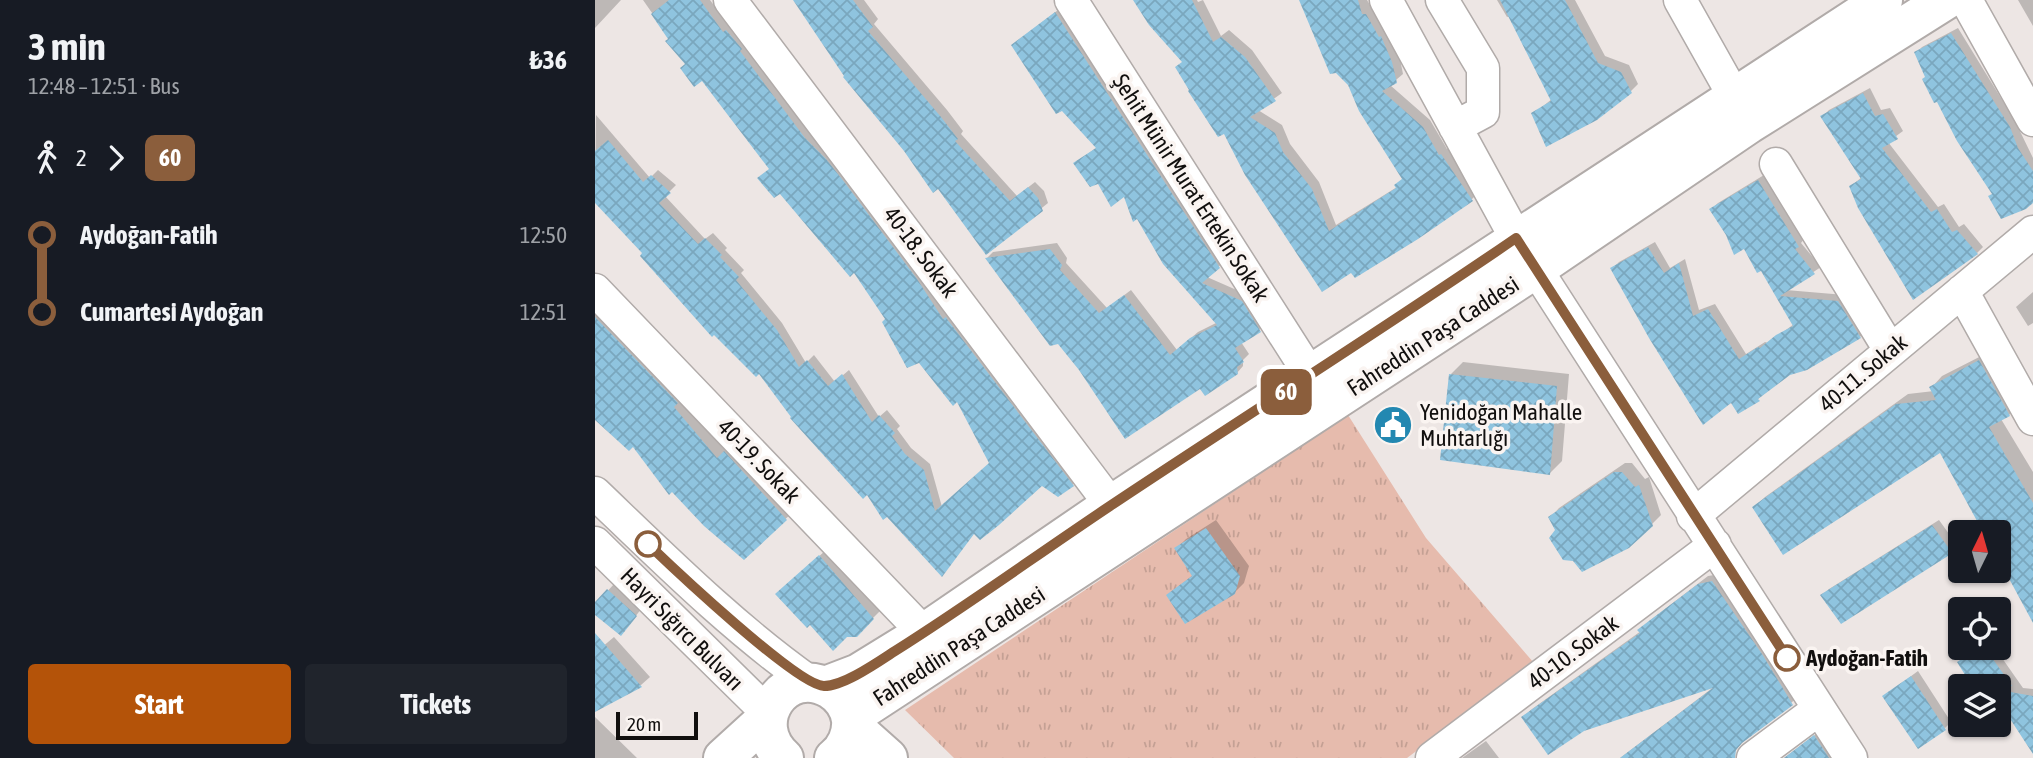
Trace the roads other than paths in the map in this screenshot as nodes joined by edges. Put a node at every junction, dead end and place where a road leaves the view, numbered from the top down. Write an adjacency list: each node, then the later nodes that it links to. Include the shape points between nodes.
1 (730, 0): 21 (street, 40-18. Sokak)
2 (1070, 0): 18 (street, Şehit Münir Murat Ertekin Sokak)
3 (1386, 0): 11 (street)
4 (1442, 0): 11 (street, via 1483,68 1483,112)
5 (1680, 0): 9 (street)
6 (1883, 0): 9 (main road, Fahreddin Paşa Caddesi)
7 (1946, 0): 14 (main road, Fahreddin Paşa Caddesi, via 1749,124)
8 (1966, 0): 10 (street)
9 (1734, 96): 14 (main road, Fahreddin Paşa Caddesi)
10 (2033, 120)
11 (1455, 127): 14 (street)
12 (1776, 164): 17 (street)
13 (2033, 232): 16 (street, 40-11. Sokak)
14 (1526, 253): 18 (main road, Fahreddin Paşa Caddesi); 22 (street); 29 (main road, Fahreddin Paşa Caddesi)
15 (595, 290): 25 (street, 40-19. Sokak)
16 (1962, 291): 17 (street, 40-11. Sokak); 19 (street)
17 (1890, 350): 22 (street, 40-11. Sokak)
18 (1311, 376): 21 (main road, Fahreddin Paşa Caddesi)
19 (2033, 419)
20 (595, 493): 26 (street, Hayri Sığırcı Bulvarı, via 766,649)
21 (1111, 505): 25 (main road, Fahreddin Paşa Caddesi)
22 (1693, 516): 23 (street)
23 (1715, 545): 27 (street); 33 (street, 40-10. Sokak)
24 (599, 555): 28 (street, Hayri Sığırcı Bulvarı)
25 (924, 633): 26 (main road, Fahreddin Paşa Caddesi, via 859,673)
26 (818, 684): 28 (main road, Fahreddin Paşa Caddesi, via 788,688); 29 (main road, via 837,693 846,704)
27 (1819, 709): 34 (street); 35 (street)
28 (768, 716): 30 (main road, Fahreddin Paşa Caddesi); 31 (main road, via 769,739)
29 (845, 733): 32 (main road)
30 (723, 758)
31 (784, 758)
32 (888, 758)
33 (1432, 758)
34 (1753, 758)
35 (1851, 758)

